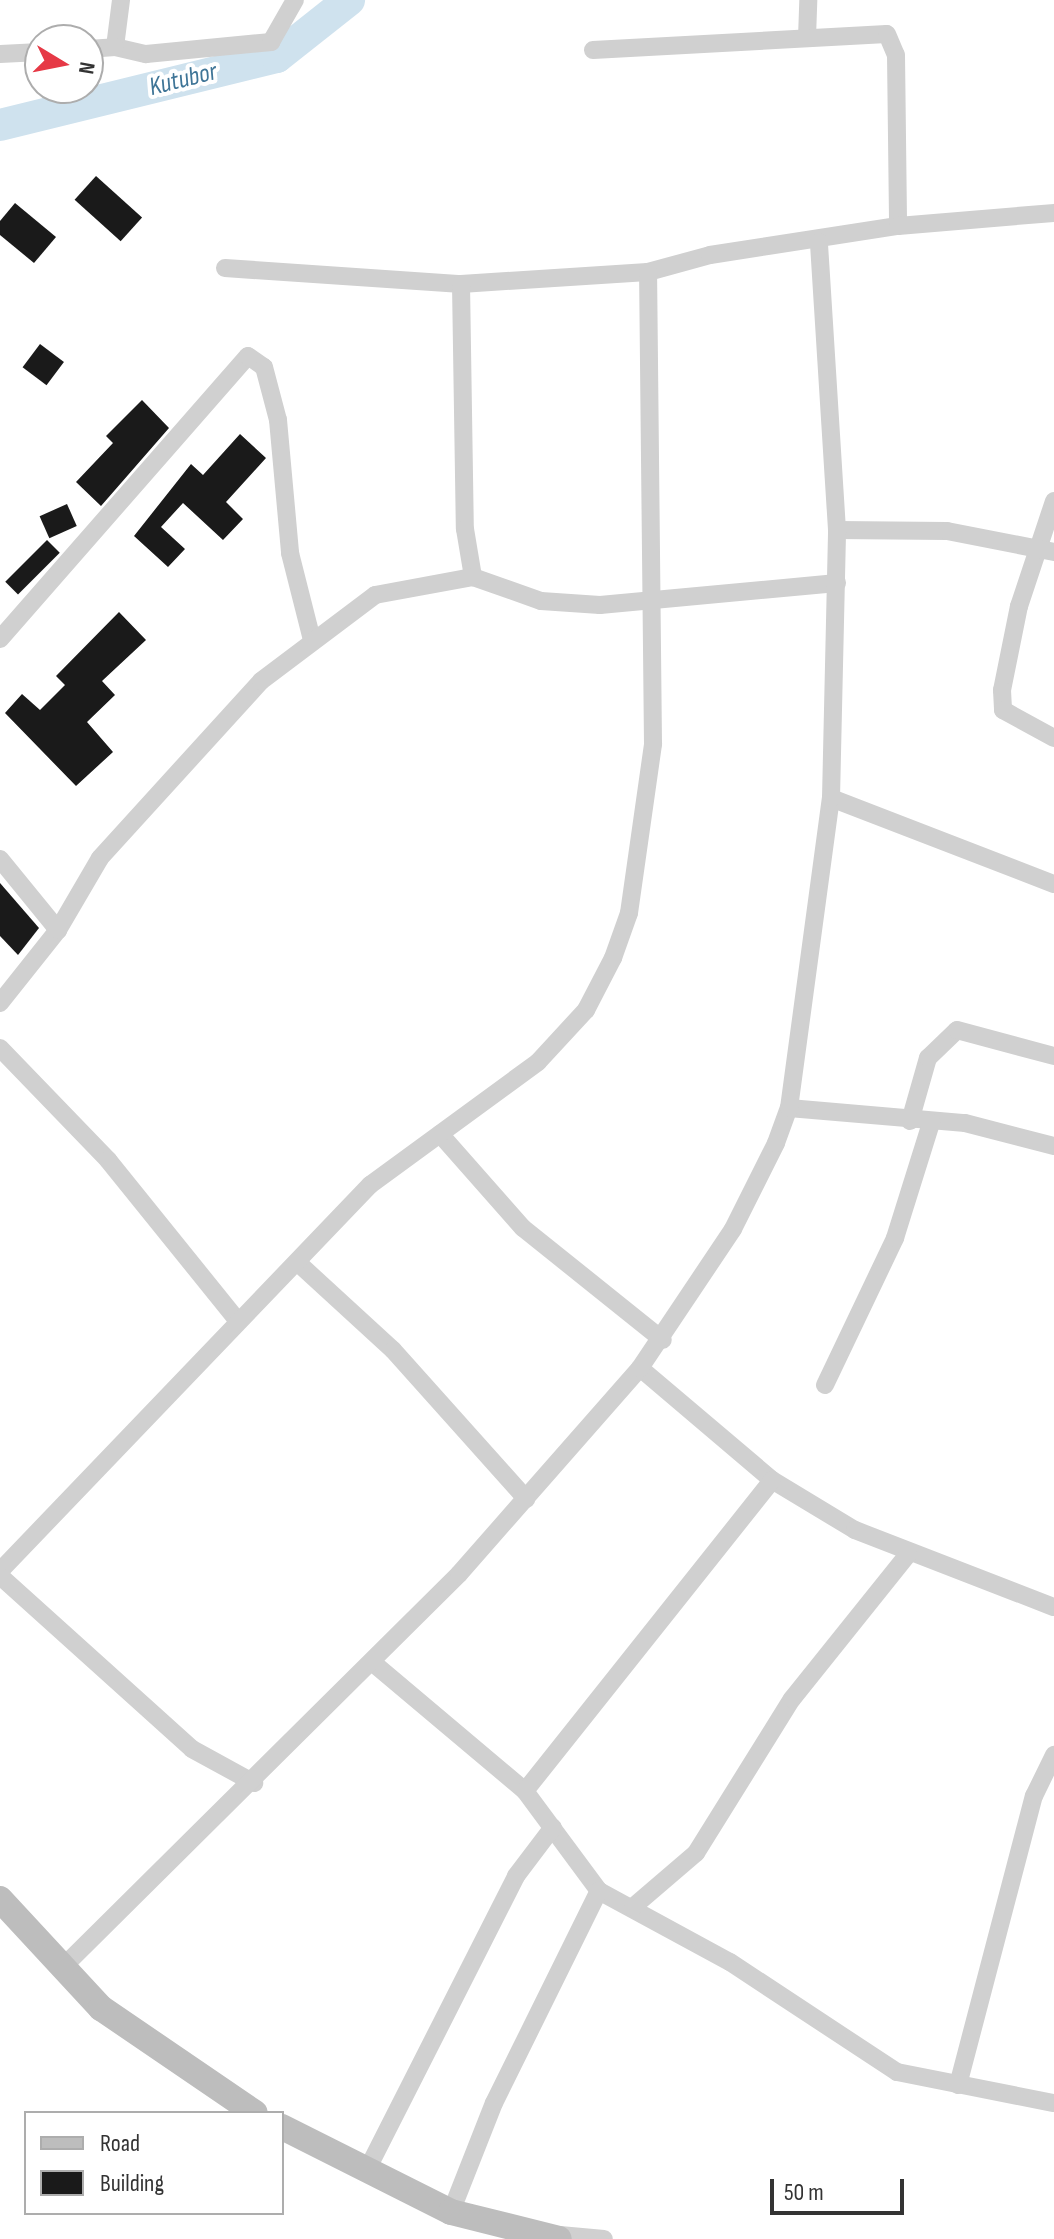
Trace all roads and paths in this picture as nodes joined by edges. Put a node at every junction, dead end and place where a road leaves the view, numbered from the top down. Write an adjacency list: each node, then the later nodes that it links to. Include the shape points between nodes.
1 (121, 0): 5 (street)
2 (295, 0): 5 (street, via 271,42 146,54)
3 (808, 0): 4 (street)
4 (807, 38): 7 (street); 11 (street, via 887,34 895,42)
5 (115, 47): 6 (street)
6 (104, 48)
7 (593, 50)
8 (24, 53): 9 (street)
9 (0, 54)
10 (1054, 213): 11 (street)
11 (898, 226): 12 (street)
12 (819, 243): 14 (street, via 710,255); 17 (street)
13 (225, 268): 15 (street)
14 (648, 272): 15 (street); 21 (street)
15 (461, 284): 19 (street, via 465,529)
16 (1054, 501): 18 (street)
17 (837, 530): 18 (street, via 947,531); 20 (street)
18 (1047, 551): 24 (street, via 1019,606 1003,710)
19 (473, 577): 21 (street, via 541,601); 23 (street, via 375,595)
20 (837, 583): 21 (street); 25 (street)
21 (647, 603): 35 (street, via 653,744 629,913 613,958 586,1010 538,1062)
22 (0, 639): 23 (street, via 248,356 264,367 278,420 290,553)
23 (312, 640): 28 (street, via 261,681 100,858)
24 (1054, 738)
25 (831, 798): 27 (street); 32 (street)
26 (0, 859): 28 (street)
27 (1054, 884)
28 (58, 930): 29 (street)
29 (0, 1003)
30 (0, 1048): 38 (street, via 108,1160)
31 (1054, 1056): 33 (street, via 957,1030 928,1058)
32 (789, 1108): 33 (street); 39 (street, via 733,1229)
33 (910, 1121): 34 (street)
34 (931, 1123): 36 (street, via 977,1126); 41 (street, via 895,1238)
35 (440, 1134): 37 (street, via 370,1185); 39 (street, via 523,1228)
36 (1054, 1146)
37 (297, 1262): 38 (street); 43 (street, via 393,1350)
38 (238, 1321): 45 (street)
39 (663, 1340): 40 (street)
40 (640, 1368): 42 (street); 43 (street, via 584,1423)
41 (825, 1385)
42 (772, 1480): 44 (street); 50 (street)
43 (526, 1499): 47 (street)
44 (908, 1554): 46 (street); 54 (street, via 792,1699 696,1853)
45 (0, 1574): 49 (street, via 192,1749)
46 (1054, 1607)
47 (372, 1662): 49 (street); 50 (street)
48 (1054, 1755): 56 (street, via 1034,1796)
49 (254, 1783): 55 (street)
50 (525, 1791): 51 (street)
51 (553, 1827): 52 (street); 60 (street, via 516,1876)
52 (599, 1891): 54 (street); 61 (street, via 494,2103)
53 (0, 1899): 55 (street)
54 (633, 1907): 56 (street, via 897,2072)
55 (61, 1969): 58 (street, via 140,2041)
56 (958, 2085): 57 (street)
57 (1054, 2103)
58 (252, 2111)
59 (284, 2128): 60 (street)
60 (367, 2170): 61 (street)
61 (451, 2212): 62 (street)
62 (559, 2237): 63 (street)
63 (604, 2239)

